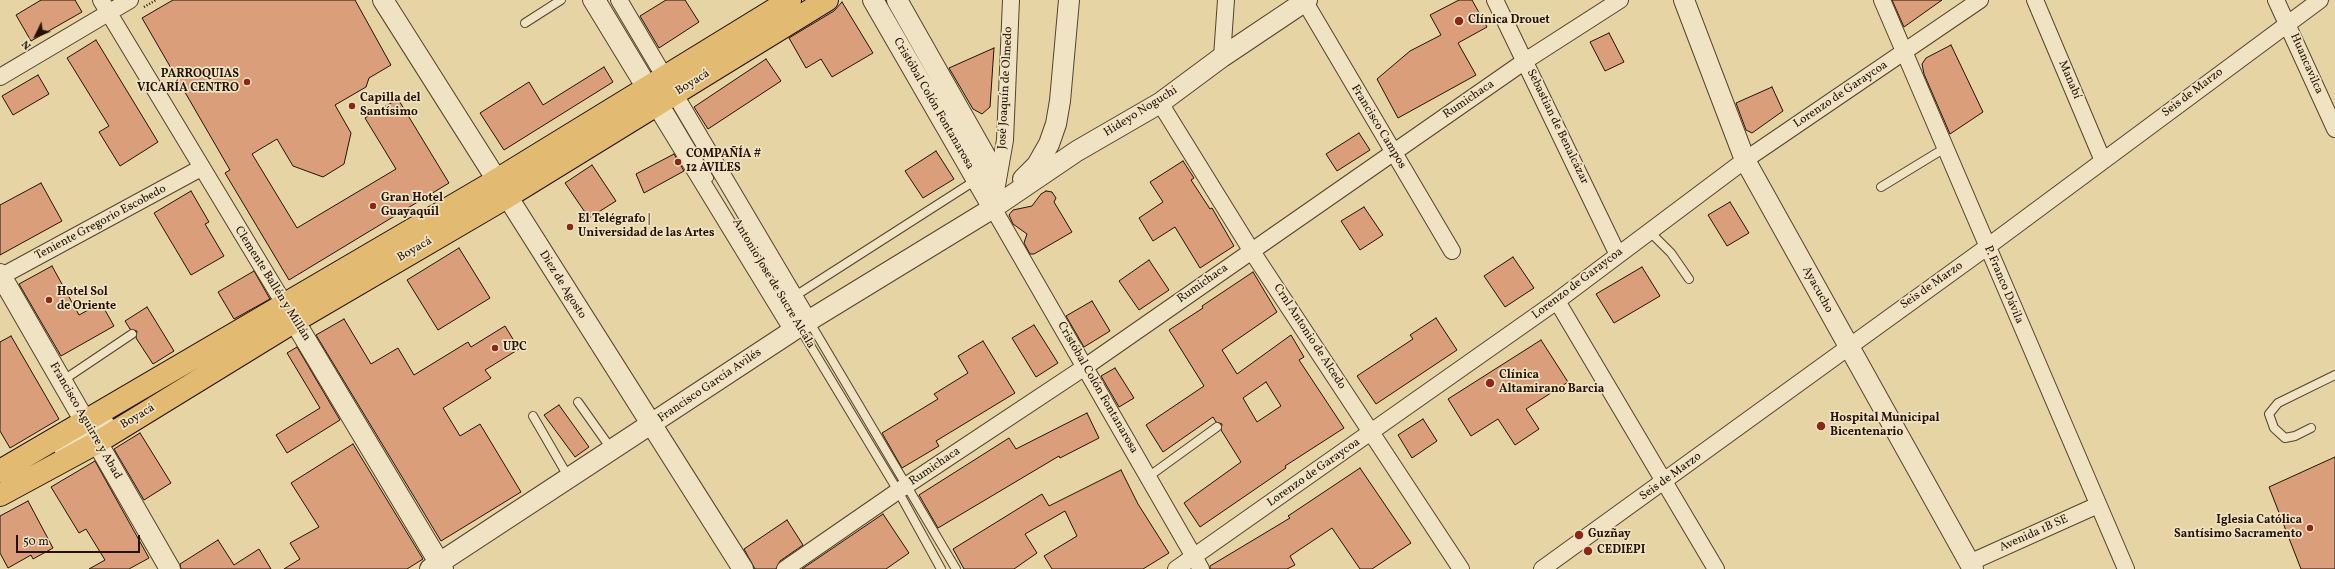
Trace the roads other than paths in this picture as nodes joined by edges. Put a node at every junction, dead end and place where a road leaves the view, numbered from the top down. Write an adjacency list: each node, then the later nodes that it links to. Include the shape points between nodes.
1 (130, 0): 24 (street)
2 (383, 0): 42 (street, Diez de Agosto)
3 (561, 0): 26 (lane)
4 (591, 0): 32 (street, Antonio Jose de Sucre Alcala)
5 (602, 0): 32 (lane, Antonio Jose de Sucre Alcala)
6 (619, 0): 32 (street, Antonio Jose de Sucre Alcala)
7 (790, 0): 32 (main road, Boyacá)
8 (811, 0): 27 (lane)
9 (827, 0): 32 (main road, Boyacá)
10 (874, 0): 40 (street, Cristóbal Colón Fontanarosa)
11 (897, 0): 43 (street, Cristóbal Colón Fontanarosa, via 987,159)
12 (1011, 0): 43 (street, José Joaquín de Olmedo, via 1005,140)
13 (1069, 0): 43 (street, via 1060,101 1049,144 1037,165)
14 (1226, 0): 29 (street)
15 (1495, 0): 30 (street, Sebastian de Benalcázar)
16 (1620, 0): 30 (street, Rumichaca)
17 (1684, 0): 37 (street, Ayacucho)
18 (1882, 0): 28 (street, P. Franco Dávila)
19 (1980, 0): 28 (street, Lorenzo de Garaycoa)
20 (2035, 0): 38 (street, Manabí)
21 (2276, 0): 25 (street, Huancavilca)
22 (2320, 0): 25 (street, Seis de Marzo)
23 (1306, 1): 29 (street, Hideyo Noguchi); 36 (street, Francisco Campos)
24 (105, 6): 31 (street); 39 (street, Clemente Ballén y Millán)
25 (2287, 22): 34 (street, Huancavilca); 38 (street, Seis de Marzo)
26 (525, 23)
27 (737, 45)
28 (1904, 52): 35 (street, P. Franco Dávila); 37 (street, Lorenzo de Garaycoa)
29 (1222, 56): 33 (street, Hideyo Noguchi)
30 (1525, 61): 36 (street, Rumichaca); 48 (street, Sebastian de Benalcázar)
31 (0, 77)
32 (660, 92): 42 (main road, Boyacá); 51 (street, Antonio Jose de Sucre Alcala); 54 (street, Antonio Jose de Sucre Alcala)
33 (1160, 103): 43 (street, Hideyo Noguchi, via 1077,151); 46 (street, Crnl Antonio de Alcedo)
34 (2335, 128)
35 (1945, 148): 41 (lane); 45 (street, P. Franco Dávila)
36 (1392, 152): 46 (street, Rumichaca); 47 (street, Francisco Campos)
37 (1745, 160): 44 (street, Lorenzo de Garaycoa); 56 (street, Ayacucho)
38 (2103, 161): 45 (street, Seis de Marzo)
39 (201, 168): 49 (street, Teniente Gregorio Escobedo); 53 (street, Clemente Ballén y Millán)
40 (976, 180): 43 (street, Cristóbal Colón Fontanarosa); 51 (lane)
41 (1881, 187)
42 (504, 188): 53 (main road, Boyacá); 64 (street, Diez de Agosto)
43 (993, 208): 54 (street, Francisco García Avilés); 57 (street, Cristóbal Colón Fontanarosa)
44 (1649, 231): 48 (street, Lorenzo de Garaycoa); 50 (lane, via 1671,254)
45 (1987, 247): 56 (street, Seis de Marzo); 77 (street, P. Franco Dávila)
46 (1251, 250): 57 (street, Rumichaca); 68 (street, Crnl Antonio de Alcedo)
47 (1452, 251)
48 (1618, 255): 52 (street, Lorenzo de Garaycoa)
49 (0, 276): 59 (street, Francisco Aguirre y Abad)
50 (1689, 279)
51 (795, 296): 54 (street, Antonio Jose de Sucre Alcala)
52 (1557, 301): 68 (street, Lorenzo de Garaycoa); 74 (street)
53 (290, 313): 61 (lane, Boyacá, via 211,365); 67 (main road, Boyacá); 80 (street, Clemente Ballén y Millán)
54 (800, 326): 64 (street, Francisco García Avilés); 75 (lane, Antonio Jose de Sucre Alcala)
55 (132, 334): 59 (lane)
56 (1848, 347): 74 (street, Seis de Marzo); 79 (street, Ayacucho)
57 (1085, 367): 72 (street, Cristóbal Colón Fontanarosa); 75 (street, Rumichaca)
58 (2335, 375): 66 (lane, via 2278,402 2269,414 2274,428 2285,438)
59 (62, 382): 67 (street, Francisco Aguirre y Abad)
60 (578, 402): 69 (lane)
61 (145, 403)
62 (533, 416): 73 (lane)
63 (118, 418): 67 (lane, Boyacá)
64 (651, 425): 69 (street, Francisco García Avilés); 82 (street, Diez de Agosto)
65 (1217, 427): 72 (lane)
66 (2311, 428)
67 (92, 432): 70 (lane, Boyacá); 71 (main road, Boyacá); 76 (main road, Boyacá); 81 (street, Francisco Aguirre y Abad)
68 (1372, 433): 78 (street, Lorenzo de Garaycoa); 87 (street, Crnl Antonio de Alcedo)
69 (612, 451): 73 (street, Francisco García Avilés)
70 (52, 454)
71 (0, 472)
72 (1148, 477): 78 (street, Cristóbal Colón Fontanarosa)
73 (569, 478): 80 (street, Francisco García Avilés)
74 (1664, 482): 88 (street, Seis de Marzo); 89 (street)
75 (902, 488): 83 (street, Rumichaca); 84 (lane, Antonio Jose de Sucre Alcala); 85 (lane, Antonio Jose de Sucre Alcala)
76 (0, 495)
77 (2098, 505): 79 (street, Avenida 1B SE); 90 (street, P. Franco Dávila)
78 (1197, 563): 86 (street, Lorenzo de Garaycoa)
79 (1971, 566)
80 (438, 567)
81 (170, 569)
82 (743, 569)
83 (785, 569)
84 (941, 569)
85 (956, 569)
86 (1176, 569)
87 (1461, 569)
88 (1542, 569)
89 (1716, 569)
90 (2126, 569)

